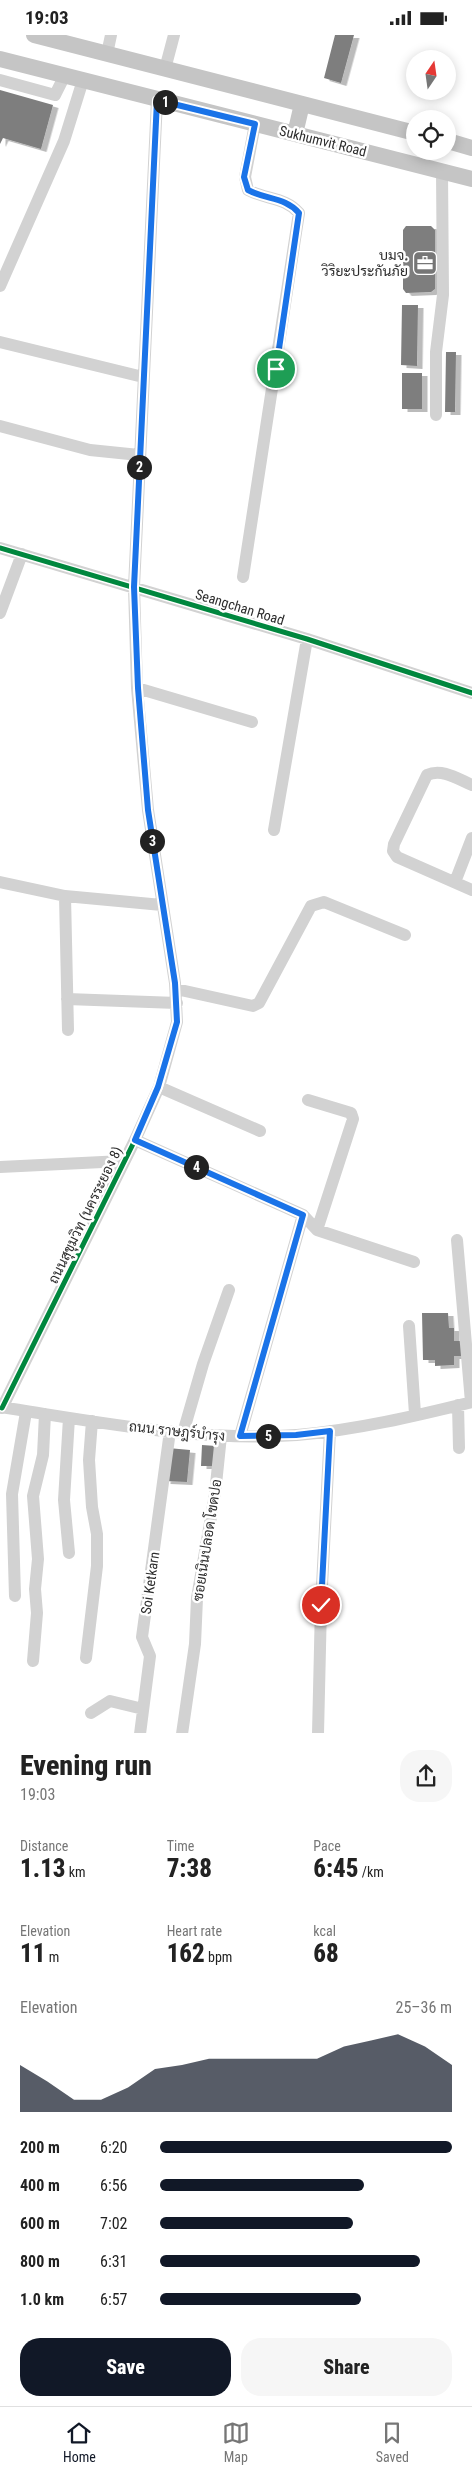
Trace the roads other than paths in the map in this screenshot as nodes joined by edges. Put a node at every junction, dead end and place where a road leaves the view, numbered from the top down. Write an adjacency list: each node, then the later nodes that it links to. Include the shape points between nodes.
1 (34, 35): 4 (main road)
2 (111, 35): 4 (street)
3 (174, 35): 6 (street)
4 (107, 54): 6 (main road)
5 (0, 59): 7 (main road, Sukhumvit Road)
6 (165, 69): 11 (main road)
7 (65, 75): 8 (street, via 56,95); 9 (main road, Sukhumvit Road)
8 (0, 80)
9 (83, 80): 10 (main road, Sukhumvit Road); 19 (street, via 64,141)
10 (157, 100): 12 (main road, Sukhumvit Road); 21 (street, ถนนสุขุมวิท (นครระยอง 8))
11 (302, 104): 13 (main road); 14 (main road)
12 (255, 124): 14 (main road, Sukhumvit Road); 27 (street, via 244,177 248,190 290,203 299,213)
13 (406, 131)
14 (294, 134): 17 (main road, Sukhumvit Road)
15 (456, 143): 16 (main road)
16 (472, 148)
17 (442, 171): 18 (main road, Sukhumvit Road); 22 (street, via 443,295 436,352)
18 (472, 179)
19 (0, 286)
20 (0, 342): 21 (street)
21 (143, 377): 24 (street, ถนนสุขุมวิท (นครระยอง 8))
22 (436, 415)
23 (0, 426): 24 (street, via 90,449)
24 (140, 455): 28 (street, ถนนสุขุมวิท (นครระยอง 8))
25 (0, 548): 26 (street, Seangchan Road)
26 (22, 554): 28 (street, Seangchan Road); 29 (street)
27 (243, 577)
28 (134, 587): 30 (street, Seangchan Road); 31 (street, ถนนสุขุมวิท (นครระยอง 8))
29 (0, 613)
30 (307, 639): 32 (street, Seangchan Road); 35 (street)
31 (138, 688): 33 (street); 41 (street, ถนนสุขุมวิท (นครระยอง 8), via 148,810)
32 (472, 693)
33 (252, 722)
34 (472, 785): 38 (street, via 442,772 434,771 427,775 394,844 393,851 397,857)
35 (274, 829)
36 (472, 838): 38 (street)
37 (0, 882): 40 (street)
38 (455, 882): 39 (street)
39 (472, 890)
40 (65, 896): 41 (street); 44 (street)
41 (162, 905): 43 (street, ถนนสุขุมวิท (นครระยอง 8))
42 (406, 935): 43 (street, via 324,902 317,903 311,906 259,1003 253,1006)
43 (176, 989): 45 (street, ถนนสุขุมวิท (นครระยอง 8))
44 (67, 999): 45 (street); 46 (street)
45 (177, 1003): 47 (street, ถนนสุขุมวิท (นครระยอง 8), via 174,1039)
46 (68, 1030)
47 (158, 1087): 49 (street); 50 (street, ถนนสุขุมวิท (นครระยอง 8))
48 (308, 1100): 54 (street, via 351,1113 353,1119)
49 (260, 1131)
50 (135, 1140): 51 (street, ถนนสุขุมวิท (นครระยอง 8)); 53 (street)
51 (123, 1161): 52 (street); 61 (street, ถนนสุขุมวิท (นครระยอง 8))
52 (0, 1167)
53 (303, 1215): 54 (street); 70 (street)
54 (317, 1230): 56 (street)
55 (457, 1240): 59 (street)
56 (414, 1262)
57 (229, 1290): 68 (street, Soi Ketkarn)
58 (409, 1326): 64 (street)
59 (472, 1402): 60 (street, ถนน ราษฎร์บำรุง)
60 (458, 1405): 64 (street, ถนน ราษฎร์บำรุง); 71 (street)
61 (1, 1408): 62 (street, ถนน ราษฎร์บำรุง)
62 (26, 1411): 63 (street, ถนน ราษฎร์บำรุง); 73 (street, via 12,1494)
63 (45, 1414): 65 (street, ถนน ราษฎร์บำรุง); 75 (street, via 43,1455 33,1496 38,1559)
64 (415, 1414): 67 (street, ถนน ราษฎร์บำรุง)
65 (69, 1418): 66 (street, ถนน ราษฎร์บำรุง); 72 (street, via 64,1500)
66 (92, 1421): 68 (street, ถนน ราษฎร์บำรุง); 74 (street, via 89,1460 97,1566)
67 (330, 1431): 70 (street, ถนน ราษฎร์บำรุง); 80 (street)
68 (177, 1432): 69 (street, ถนน ราษฎร์บำรุง); 76 (street, Soi Ketkarn, via 142,1637 150,1656)
69 (221, 1436): 70 (street, ถนน ราษฎร์บำรุง); 79 (street, ซอยเนินปลอด โขดปอ, via 215,1494 197,1598 196,1644)
70 (240, 1436)
71 (459, 1448)
72 (69, 1553)
73 (15, 1596)
74 (86, 1658)
75 (32, 1661)
76 (143, 1709): 77 (street, via 110,1701); 78 (street, Soi Ketkarn)
77 (91, 1713)
78 (140, 1733)
79 (182, 1733)
80 (318, 1733)

